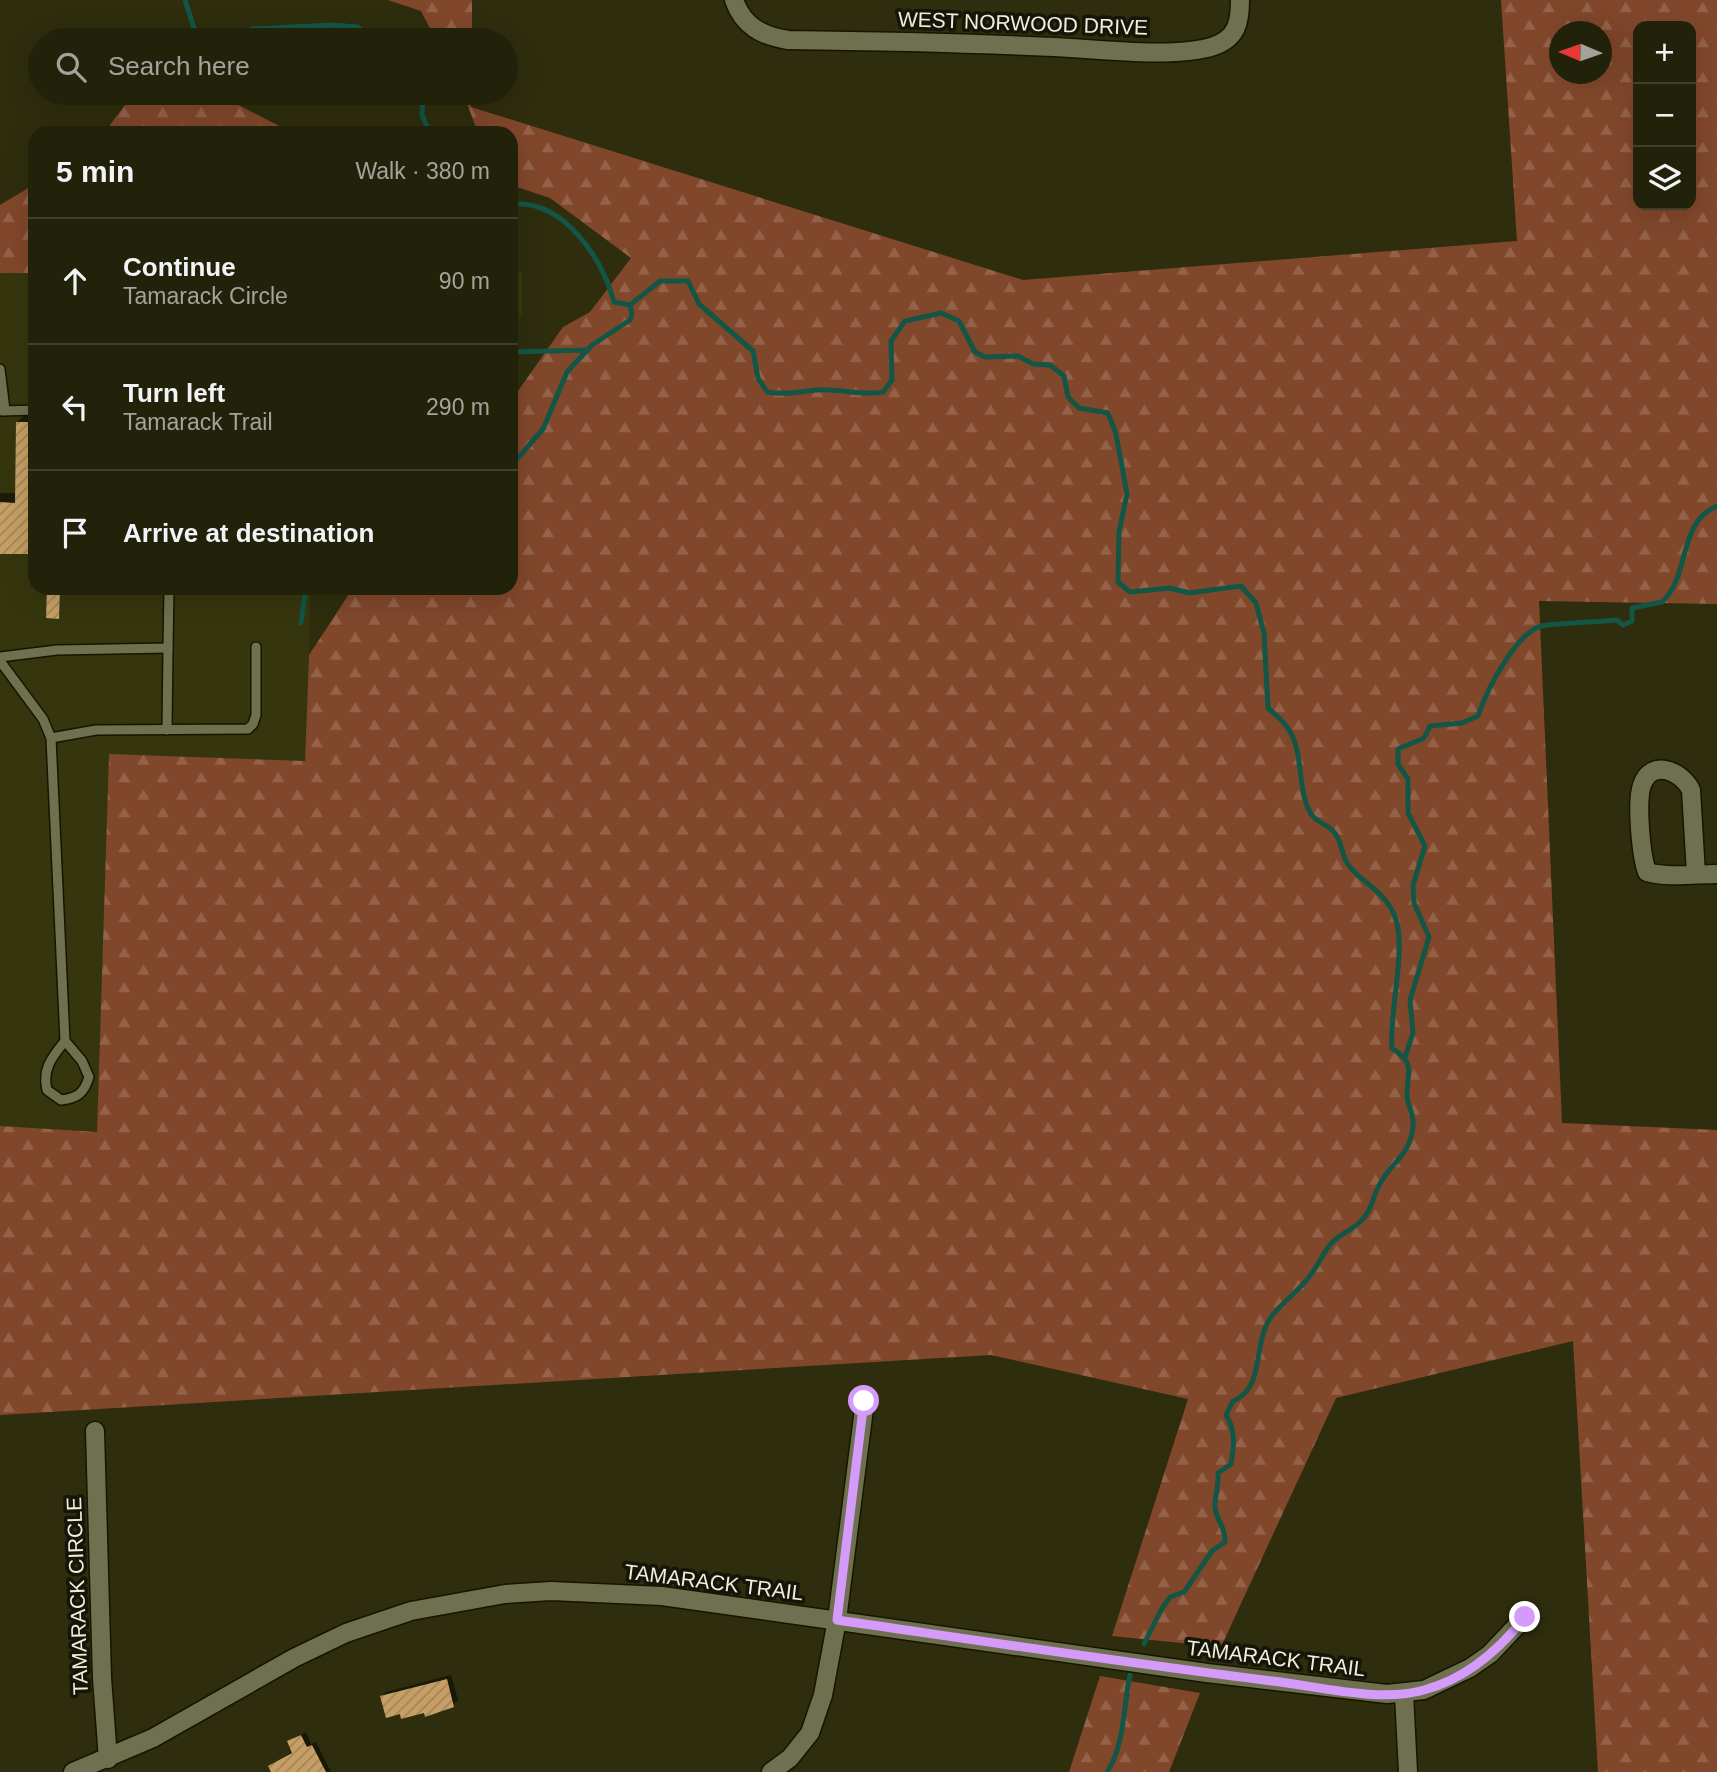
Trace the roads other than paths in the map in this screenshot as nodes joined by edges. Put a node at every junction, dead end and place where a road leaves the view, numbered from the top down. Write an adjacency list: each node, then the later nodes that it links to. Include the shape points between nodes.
1 (734, 0): 2 (street, WEST NORWOOD DRIVE, via 751,26 768,37 788,40 1169,51 1214,46 1230,38 1237,29)
2 (1240, 9)
3 (0, 369): 4 (lane)
4 (3, 410): 5 (lane)
5 (28, 410)
6 (169, 595): 8 (lane)
7 (256, 647): 10 (lane, via 253,724 248,729)
8 (168, 648): 9 (lane, via 57,650); 10 (lane)
9 (0, 659): 11 (lane, via 43,719)
10 (167, 730): 11 (lane, via 96,730)
11 (51, 738): 14 (lane)
12 (1696, 874): 12 (street, via 1647,872 1640,795 1645,779 1656,771 1673,770 1686,779 1691,790); 13 (street)
13 (1717, 874)
14 (65, 1041): 14 (lane, via 89,1077 76,1098 61,1100 47,1090 44,1076)
15 (864, 1401): 18 (street)
16 (95, 1431): 20 (street, TAMARACK CIRCLE)
17 (1525, 1617): 19 (street, TAMARACK TRAIL, via 1497,1648 1470,1668 1424,1690)
18 (837, 1620): 19 (street, TAMARACK TRAIL, via 1207,1673); 20 (street, TAMARACK TRAIL, via 662,1596 586,1591 505,1594 442,1604 317,1646); 22 (street, via 823,1695 810,1733 790,1758)
19 (1404, 1694): 23 (street)
20 (103, 1764): 21 (street, TAMARACK TRAIL)
21 (73, 1772)
22 (771, 1772)
23 (1408, 1772)

